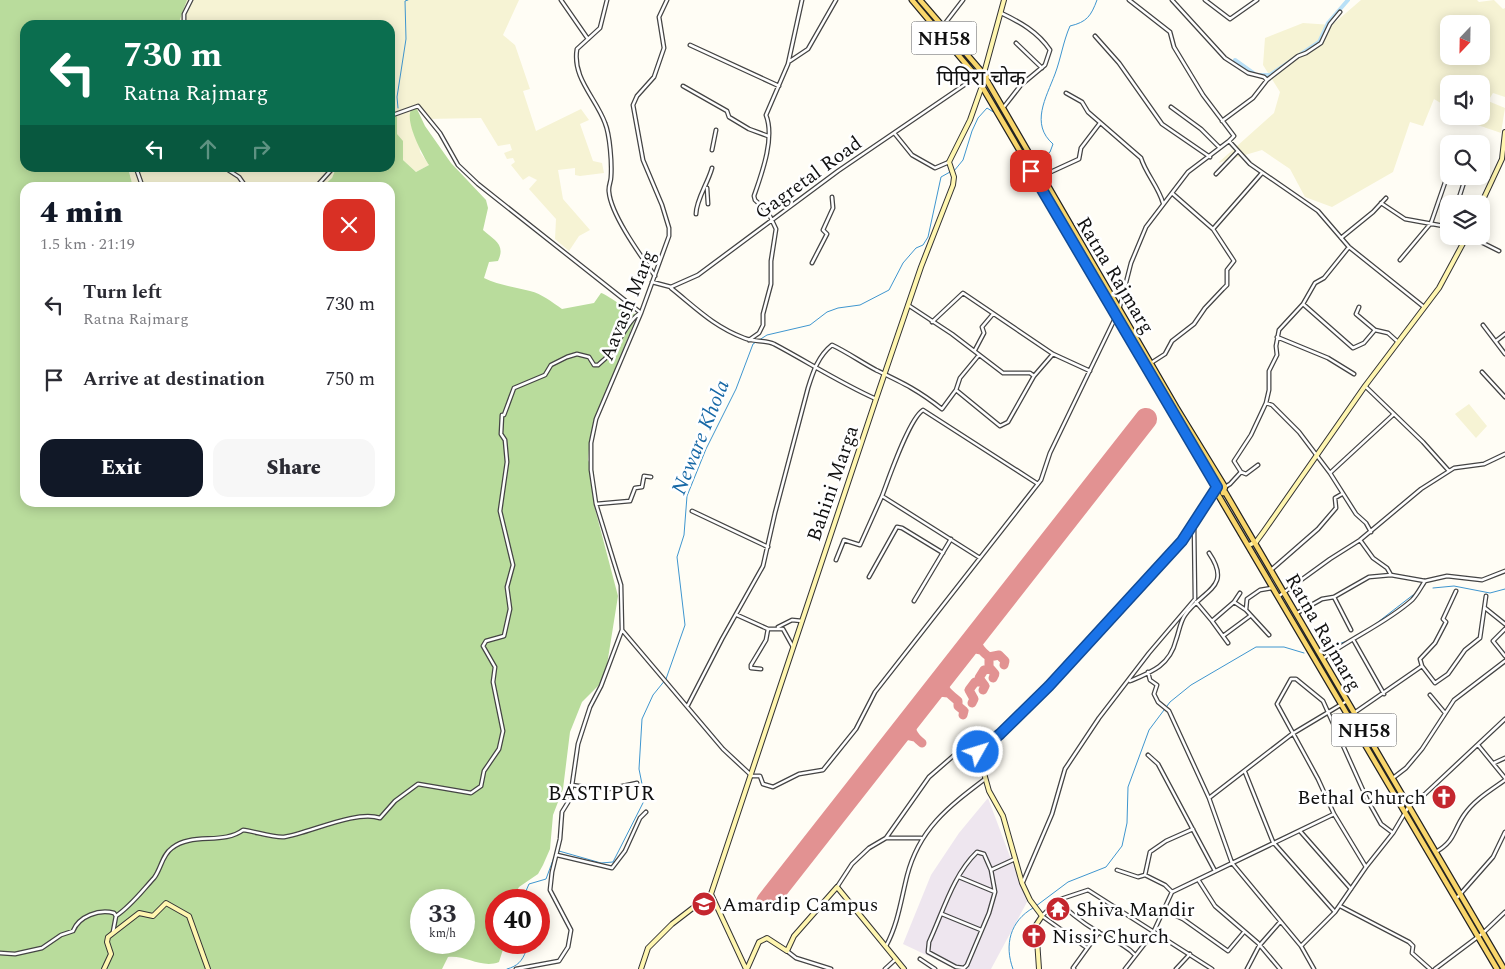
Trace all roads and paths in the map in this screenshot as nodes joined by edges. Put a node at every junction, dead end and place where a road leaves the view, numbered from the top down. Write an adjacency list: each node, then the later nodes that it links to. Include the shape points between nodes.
1 (191, 0): 17 (street)
2 (561, 0): 20 (street)
3 (607, 0): 20 (street, via 600,28)
4 (667, 0): 77 (street, Aavash Marg, via 659,17 664,48 654,76 633,105 643,160 669,228)
5 (802, 0): 23 (street)
6 (836, 0): 23 (street, via 808,48)
7 (912, 0): 26 (main road, Ratna Rajmarg / NH58)
8 (920, 0): 18 (main road, Ratna Rajmarg / NH58)
9 (963, 0): 18 (street)
10 (1004, 0): 16 (street)
11 (1129, 0): 36 (street, via 1170,32 1178,54)
12 (1172, 0): 28 (street, via 1225,58 1248,73)
13 (1205, 0): 14 (street, via 1230,19)
14 (1257, 0)
15 (1340, 12): 28 (street, via 1320,43)
16 (1001, 13): 24 (street, via 1021,22 1046,44 1050,50); 25 (street)
17 (184, 20)
18 (943, 26): 25 (main road, Ratna Rajmarg / NH58)
19 (1095, 36): 46 (street, via 1119,63 1162,124)
20 (588, 38): 77 (street, via 577,49 576,62 582,80 606,123 611,202)
21 (1016, 43): 24 (street)
22 (690, 45): 31 (street)
23 (788, 64): 31 (street)
24 (1042, 68): 34 (street, via 1021,85)
25 (983, 72): 26 (main road, NH58); 27 (main road, Ratna Rajmarg / NH58)
26 (976, 77): 29 (main road, Ratna Rajmarg / NH58); 40 (street, Gagretal Road)
27 (986, 79): 29 (main road, NH58); 34 (main road, Ratna Rajmarg / NH58)
28 (1267, 80): 36 (street, via 1253,98)
29 (981, 85): 47 (street, via 970,120); 87 (main road, Ratna Rajmarg / NH58)
30 (683, 86): 41 (street, via 727,111 729,117 749,129)
31 (779, 86): 41 (street, via 766,115 771,128)
32 (1066, 93): 37 (street, via 1082,102)
33 (1172, 107): 43 (street, via 1201,128)
34 (1003, 108): 53 (main road, Ratna Rajmarg / NH58)
35 (395, 114): 85 (street, via 418,106 440,133 458,165 478,184)
36 (1222, 121): 42 (street, via 1234,136)
37 (1100, 123): 53 (street, via 1081,148 1080,159); 62 (street, via 1140,158)
38 (716, 130): 44 (street)
39 (1505, 132): 59 (street, via 1502,159)
40 (895, 134): 47 (street, via 912,155 935,168); 66 (street, Gagretal Road)
41 (768, 136): 66 (street, via 764,169 754,196)
42 (1229, 141): 43 (street); 45 (street)
43 (1219, 147): 46 (street)
44 (712, 150)
45 (1238, 151): 51 (street); 52 (street)
46 (1210, 157): 58 (street, via 1188,172)
47 (949, 162): 81 (street, Bahini Marga, via 953,186)
48 (712, 168): 57 (street)
49 (231, 172): 54 (street)
50 (329, 172): 55 (street)
51 (1262, 173): 69 (street); 70 (street, via 1318,211)
52 (1216, 174)
53 (1042, 176): 84 (main road, Ratna Rajmarg / NH58)
54 (243, 182)
55 (320, 182)
56 (1444, 185): 67 (street)
57 (707, 186): 64 (street); 65 (street, via 697,203)
58 (1173, 194): 62 (street); 69 (street)
59 (1485, 195)
60 (832, 197): 76 (street, via 833,208 823,230 827,234)
61 (1386, 198): 63 (street)
62 (1163, 203): 84 (street, via 1142,234)
63 (1381, 203): 67 (street, via 1406,219); 70 (street)
64 (708, 204)
65 (696, 214)
66 (771, 220): 79 (street, Gagretal Road, via 703,272); 93 (street, via 776,229 771,284 762,328)
67 (1431, 223): 68 (street); 75 (street)
68 (1440, 225)
69 (1214, 229): 100 (street, via 1234,262 1228,270 1226,285 1194,324 1172,341 1165,354)
70 (1341, 238): 73 (street)
71 (1463, 245): 83 (street, via 1439,288)
72 (1487, 245): 74 (street)
73 (1349, 246): 80 (street, via 1324,278 1315,283); 83 (street)
74 (1499, 251)
75 (1400, 260)
76 (812, 263)
77 (655, 276): 78 (street, Aavash Marg)
78 (652, 282): 79 (street); 85 (street, Aavash Marg)
79 (671, 287): 93 (street, via 708,320)
80 (1303, 304): 90 (street, via 1353,348 1364,343); 92 (street, via 1283,325)
81 (908, 305): 88 (street); 104 (street, Bahini Marga)
82 (1359, 307): 90 (street, via 1356,314)
83 (1424, 307): 95 (street)
84 (1119, 310): 87 (street); 100 (main road, Ratna Rajmarg / NH58)
85 (641, 313): 127 (street, Aavash Marg, via 595,425 590,457); 241 (street, via 598,365 589,357 577,354 551,365 545,375 514,388 502,415 501,434 505,440 507,462 500,511 513,565 507,586 510,609 504,636 483,646 495,667 493,682 503,731 499,749 484,771 478,789 466,793 418,784 395,801 380,818 354,818 282,837 243,830 233,836 178,845 168,851 154,877 128,908)
86 (993, 314): 88 (street, via 963,294); 96 (street, via 982,326 984,333); 97 (street)
87 (1117, 316): 102 (street); 121 (main road, Ratna Rajmarg / NH58)
88 (932, 322): 96 (street)
89 (1483, 325): 94 (street)
90 (1375, 330): 95 (street, via 1388,333)
91 (1505, 334): 94 (street)
92 (1277, 338): 105 (street, via 1328,358); 111 (street, via 1277,355 1269,371)
93 (749, 340): 101 (street, via 773,344)
94 (1496, 341): 98 (street)
95 (1398, 342): 107 (street)
96 (975, 351): 99 (street)
97 (1053, 354): 102 (street); 106 (street)
98 (1505, 354)
99 (979, 355): 106 (street, via 1003,373 1030,373); 108 (street, via 960,378)
100 (1151, 363): 122 (main road, Ratna Rajmarg / NH58)
101 (815, 369): 104 (street, via 832,345); 110 (street); 135 (street, via 791,448)
102 (1090, 371): 120 (street)
103 (1482, 372): 109 (street)
104 (886, 374): 108 (street, via 910,386 942,409); 110 (street, Bahini Marga)
105 (1354, 374)
106 (1034, 376): 108 (street, via 1008,422 1002,426 992,422)
107 (1365, 386): 112 (street); 114 (street)
108 (956, 390)
109 (1505, 397)
110 (876, 399): 160 (street, Bahini Marga)
111 (1266, 403): 114 (street, via 1299,432); 117 (street, via 1251,436 1234,462)
112 (1394, 414): 116 (street); 118 (street)
113 (1505, 454): 116 (street, via 1484,464)
114 (1316, 455): 118 (street); 133 (street)
115 (1258, 466): 117 (street, via 1246,474)
116 (1449, 471): 130 (street, via 1421,489)
117 (1242, 472): 122 (street)
118 (1330, 473): 124 (street)
119 (651, 477): 127 (street, via 644,476 642,487 635,488 630,501)
120 (1038, 484): 125 (street, via 923,410 910,429); 138 (street)
121 (1216, 488): 122 (main road); 123 (main road, Ratna Rajmarg / NH58); 126 (street)
122 (1224, 488): 123 (main road); 133 (main road, Ratna Rajmarg / NH58)
123 (1220, 494): 126 (street); 134 (main road, Ratna Rajmarg / NH58)
124 (1342, 494): 130 (street); 140 (street, via 1335,498 1336,508 1318,529)
125 (882, 496): 131 (street); 139 (street, via 860,545 844,540)
126 (1209, 500): 129 (street)
127 (596, 504): 166 (street, Aavash Marg, via 620,585)
128 (692, 510): 135 (street)
129 (1194, 524): 183 (street, via 1195,599 1149,652); 194 (street, via 1049,686)
130 (1371, 532): 132 (street)
131 (951, 539): 136 (street); 138 (street)
132 (1360, 540): 142 (street); 148 (street)
133 (1256, 542): 134 (street); 140 (main road, Ratna Rajmarg / NH58)
134 (1249, 546): 145 (main road, Ratna Rajmarg / NH58)
135 (768, 547): 158 (street, via 763,566)
136 (943, 553): 143 (street, via 897,527); 152 (street)
137 (1209, 553): 153 (street, via 1218,567 1218,580)
138 (980, 558): 199 (street, via 875,692 856,729 823,770 799,774 773,787 763,784 760,776)
139 (836, 560)
140 (1271, 570): 148 (main road, Ratna Rajmarg / NH58)
141 (1505, 570): 144 (street, via 1482,580 1447,576)
142 (1391, 575): 144 (street); 151 (street, via 1362,580)
143 (869, 577)
144 (1425, 580): 172 (street, via 1413,599)
145 (1274, 587): 149 (main road, Ratna Rajmarg / NH58); 156 (street, via 1260,590 1247,599)
146 (1456, 591): 178 (street, via 1435,643 1420,659)
147 (1240, 593): 154 (street)
148 (1285, 593): 149 (street); 157 (main road, Ratna Rajmarg / NH58)
149 (1279, 596): 170 (main road, Ratna Rajmarg / NH58)
150 (1486, 596): 155 (street)
151 (1334, 597): 157 (street, via 1322,599); 167 (street)
152 (914, 601)
153 (1196, 602): 161 (street); 181 (street, via 1184,616 1173,652 1165,664)
154 (1234, 602): 156 (street); 161 (street)
155 (1485, 608): 162 (street); 178 (street, via 1480,638 1465,650 1448,674 1435,683)
156 (1246, 610): 159 (street)
157 (1297, 613): 168 (main road, Ratna Rajmarg / NH58)
158 (737, 615): 164 (street); 187 (street)
159 (1250, 616): 169 (street); 171 (street)
160 (802, 621): 163 (street, via 790,621); 174 (street, Bahini Marga)
161 (1212, 621): 171 (street)
162 (1505, 624)
163 (777, 628): 164 (street); 174 (street, via 783,629)
164 (768, 629): 179 (street, via 766,640 751,665 751,668)
165 (1505, 629): 175 (street, via 1493,641)
166 (622, 630): 187 (street); 204 (street, via 578,744)
167 (1352, 630)
168 (1308, 632): 170 (main road); 176 (main road, Ratna Rajmarg / NH58)
169 (1269, 635)
170 (1301, 635): 182 (main road, Ratna Rajmarg / NH58)
171 (1223, 636): 173 (street)
172 (1354, 640): 176 (street, via 1339,646); 184 (street)
173 (1228, 643)
174 (794, 648): 199 (street, Bahini Marga)
175 (1505, 656)
176 (1324, 658): 180 (main road, Ratna Rajmarg / NH58)
177 (1505, 661): 189 (street, via 1454,700)
178 (1422, 666): 184 (street)
179 (761, 669)
180 (1330, 670): 182 (main road); 186 (main road, Ratna Rajmarg / NH58)
181 (1148, 672): 183 (street); 205 (street, via 1150,680 1157,685 1154,694 1169,711)
182 (1324, 673): 186 (main road, Ratna Rajmarg / NH58)
183 (1128, 682): 228 (street, via 1099,718 1066,769 1052,814)
184 (1384, 694): 188 (street)
185 (1430, 695): 189 (street)
186 (1345, 703): 188 (main road, Ratna Rajmarg / NH58); 190 (street); 208 (main road, Ratna Rajmarg / NH58)
187 (688, 705): 199 (street, via 723,749)
188 (1354, 713): 200 (main road, Ratna Rajmarg / NH58)
189 (1445, 713): 200 (street, via 1422,749)
190 (1329, 714): 192 (street); 192 (street, via 1324,701 1296,679 1291,680 1277,704); 213 (street, via 1378,819)
191 (1505, 719): 193 (street)
192 (1292, 734): 198 (street); 209 (street)
193 (1478, 745): 197 (street); 206 (street)
194 (978, 752): 201 (street); 214 (street, via 974,738 929,777)
195 (1148, 755): 210 (street, via 1158,764)
196 (1505, 758): 197 (street)
197 (1494, 763): 202 (street)
198 (1245, 772): 205 (street); 216 (street)
199 (752, 776): 233 (street, Bahini Marga)
200 (1393, 778): 206 (main road, Ratna Rajmarg / NH58)
201 (985, 779): 215 (street, via 946,809); 219 (street, via 1003,816)
202 (1505, 779): 217 (street, via 1484,794 1468,811 1448,845)
203 (637, 783): 204 (street, via 604,790)
204 (572, 785): 218 (street, via 570,799 562,812)
205 (1209, 798): 220 (street)
206 (1409, 806): 208 (street); 217 (main road, Ratna Rajmarg / NH58)
207 (646, 812): 218 (street, via 612,868)
208 (1407, 812): 213 (street); 234 (main road, Ratna Rajmarg / NH58)
209 (1334, 814): 211 (street); 221 (street)
210 (1193, 829): 224 (street); 225 (street, via 1166,840 1150,852)
211 (1300, 831): 216 (street); 230 (street)
212 (1505, 832): 234 (street, via 1494,857)
213 (1393, 833): 221 (street)
214 (886, 838): 215 (street); 229 (street, via 852,864)
215 (921, 838): 251 (street, via 908,873 894,931)
216 (1273, 842): 220 (street); 238 (street)
217 (1435, 853): 234 (main road, Ratna Rajmarg / NH58)
218 (557, 855): 263 (street, via 550,890 572,930 568,947 559,960)
219 (1016, 858): 222 (street); 228 (street)
220 (1232, 863): 224 (street); 244 (street)
221 (1366, 867): 230 (street)
222 (991, 870): 226 (street, via 984,854 977,852); 231 (street)
223 (1117, 870): 225 (street, via 1138,878)
224 (1215, 871): 227 (street)
225 (1145, 875): 232 (street)
226 (959, 877): 231 (street); 240 (street)
227 (1199, 881): 232 (street); 247 (street, via 1215,906)
228 (1022, 883): 242 (street)
229 (837, 887): 251 (street); 255 (street, via 794,936)
230 (1351, 889): 236 (street)
231 (995, 892): 245 (street)
232 (1172, 892): 237 (street)
233 (711, 894): 264 (street, via 672,924 648,948); 265 (street)
234 (1458, 897): 250 (main road, Ratna Rajmarg / NH58)
235 (1058, 900): 242 (street); 246 (street); 248 (street, via 1088,890)
236 (1340, 906): 238 (street); 278 (street, via 1409,942 1413,946 1412,953)
237 (1164, 910): 247 (street, via 1228,950); 248 (street)
238 (1335, 912): 253 (street)
239 (1504, 913): 243 (street); 250 (street)
240 (942, 914): 245 (street); 245 (street, via 929,942 928,952 956,966 964,968 967,965)
241 (116, 916): 249 (street); 256 (street, via 108,911 87,916 76,923 73,931 42,948 15,954)
242 (1042, 916): 254 (street); 270 (street, via 1036,925)
243 (1505, 919)
244 (1281, 921): 252 (street); 253 (street)
245 (981, 930)
246 (1099, 932): 254 (street); 258 (street)
247 (1244, 932): 252 (street)
248 (1153, 933): 257 (street); 258 (street)
249 (112, 934): 261 (street, via 107,941 110,954); 262 (street, via 139,912 153,916 168,904 189,916)
250 (1481, 935): 279 (street); 280 (main road, Ratna Rajmarg / NH58); 281 (main road, Ratna Rajmarg / NH58)
251 (886, 946): 259 (street)
252 (1259, 946): 275 (street); 276 (street)
253 (1301, 946): 277 (street)
254 (1087, 948): 271 (street)
255 (787, 951): 265 (street, via 767,938 762,940); 266 (street, via 796,958)
256 (0, 953)
257 (1190, 954): 273 (street); 274 (street)
258 (1135, 955): 272 (street)
259 (896, 959): 267 (street); 268 (street)
260 (920, 959): 269 (street)
261 (104, 969)
262 (208, 969)
263 (517, 969)
264 (640, 969)
265 (746, 969)
266 (832, 969)
267 (885, 969)
268 (904, 969)
269 (934, 969)
270 (1038, 969)
271 (1074, 969)
272 (1126, 969)
273 (1176, 969)
274 (1212, 969)
275 (1247, 969)
276 (1280, 969)
277 (1314, 969)
278 (1430, 969)
279 (1435, 969)
280 (1497, 969)
281 (1504, 969)

